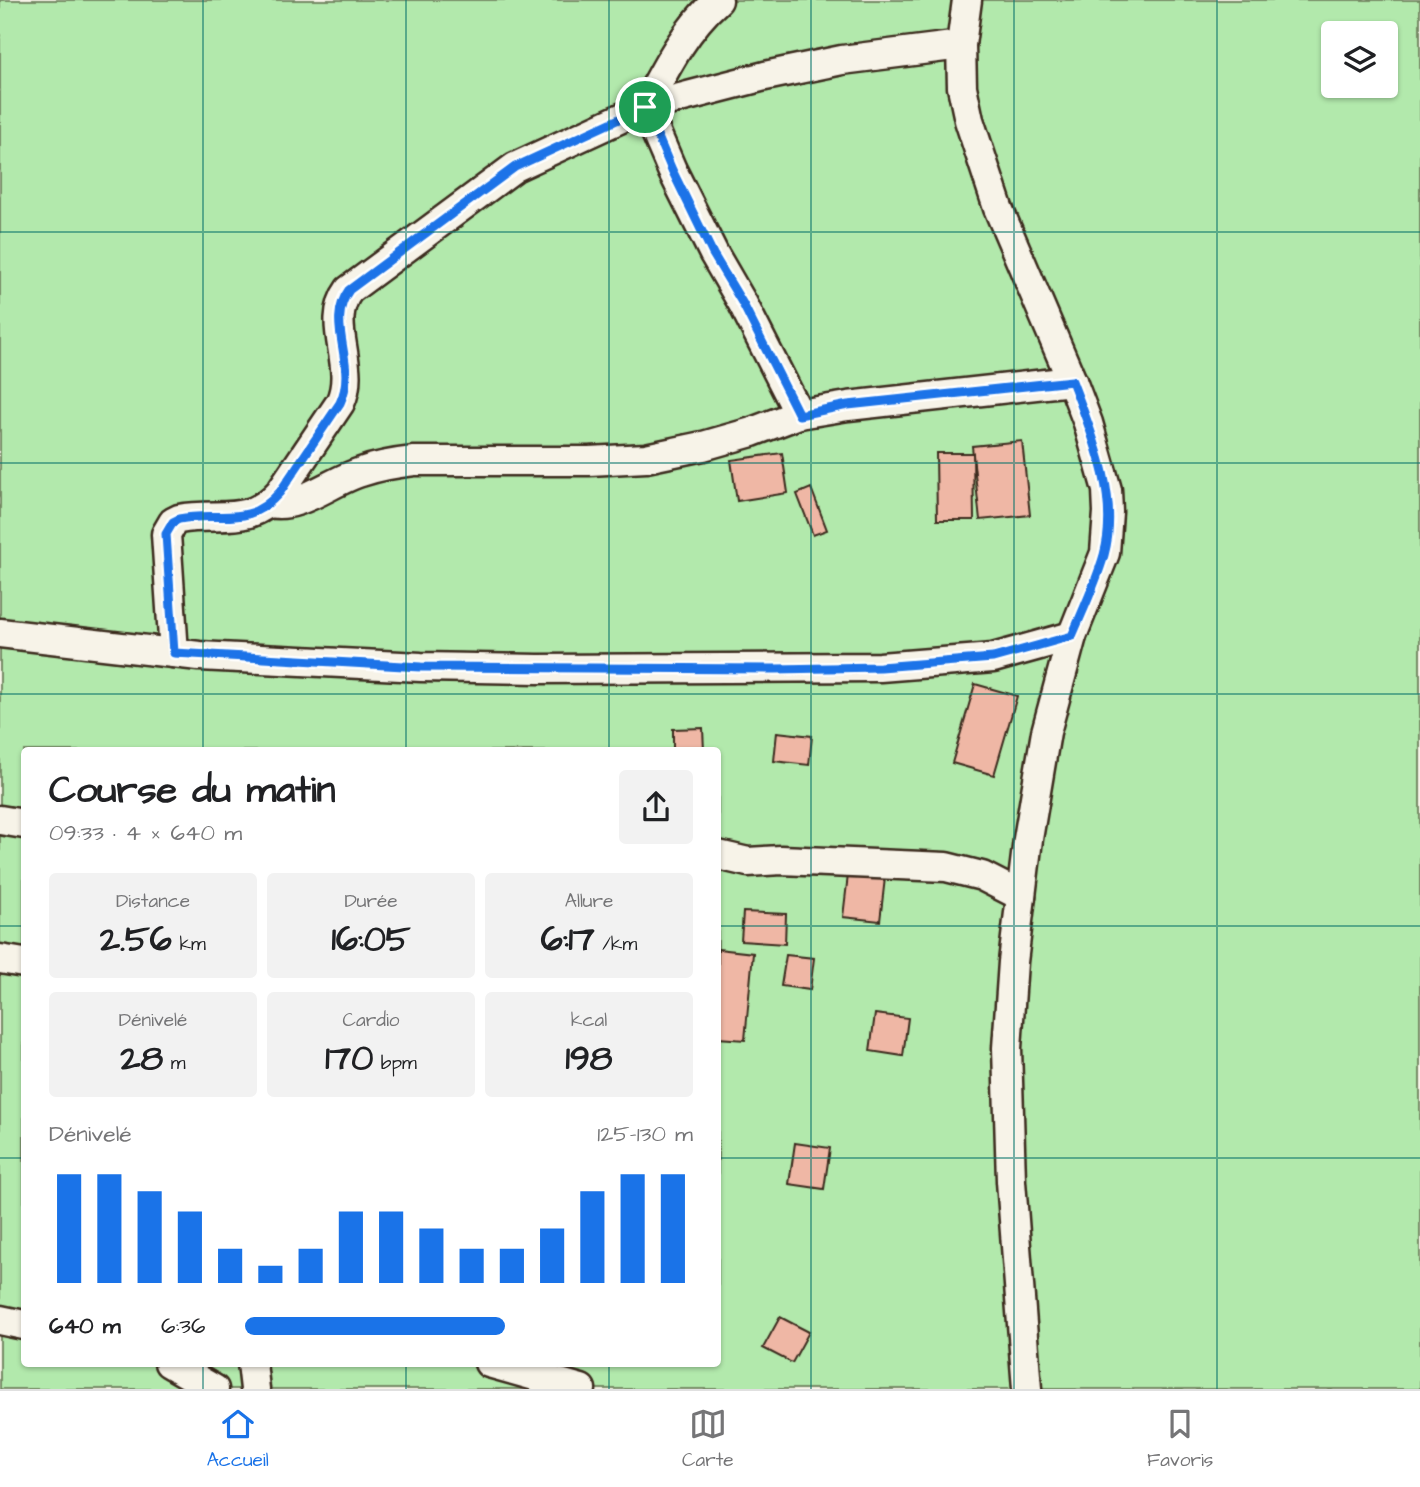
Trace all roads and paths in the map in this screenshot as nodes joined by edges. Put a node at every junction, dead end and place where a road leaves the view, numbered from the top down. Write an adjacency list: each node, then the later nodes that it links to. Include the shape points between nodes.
1 (967, 0): 3 (street)
2 (709, 4): 4 (street)
3 (961, 45): 4 (street, via 842,60); 5 (street, via 962,87 980,159)
4 (645, 107): 6 (street, via 713,254); 7 (street, via 515,167 349,290 340,302 339,315 346,390)
5 (1072, 381): 6 (street, via 848,405); 9 (street, via 1102,468 1108,512 1105,554)
6 (799, 415): 7 (street, via 703,446 646,458 386,465 336,481 297,501 280,506)
7 (270, 503): 10 (street, via 255,513 185,518 169,527 165,551)
8 (0, 633): 10 (street)
9 (1072, 636): 10 (street, via 993,658 776,669 421,667); 14 (street, via 1046,732)
10 (174, 653)
11 (0, 820): 12 (street)
12 (21, 824)
13 (721, 856): 14 (street, via 748,862 946,867 982,876)
14 (1021, 896): 25 (street, via 1007,1048 1011,1181)
15 (0, 959): 16 (street)
16 (21, 962)
17 (0, 1320): 18 (street)
18 (21, 1324)
19 (176, 1367): 22 (street)
20 (252, 1367): 23 (street)
21 (503, 1367): 24 (street)
22 (214, 1389)
23 (255, 1389)
24 (581, 1389)
25 (1027, 1389)

